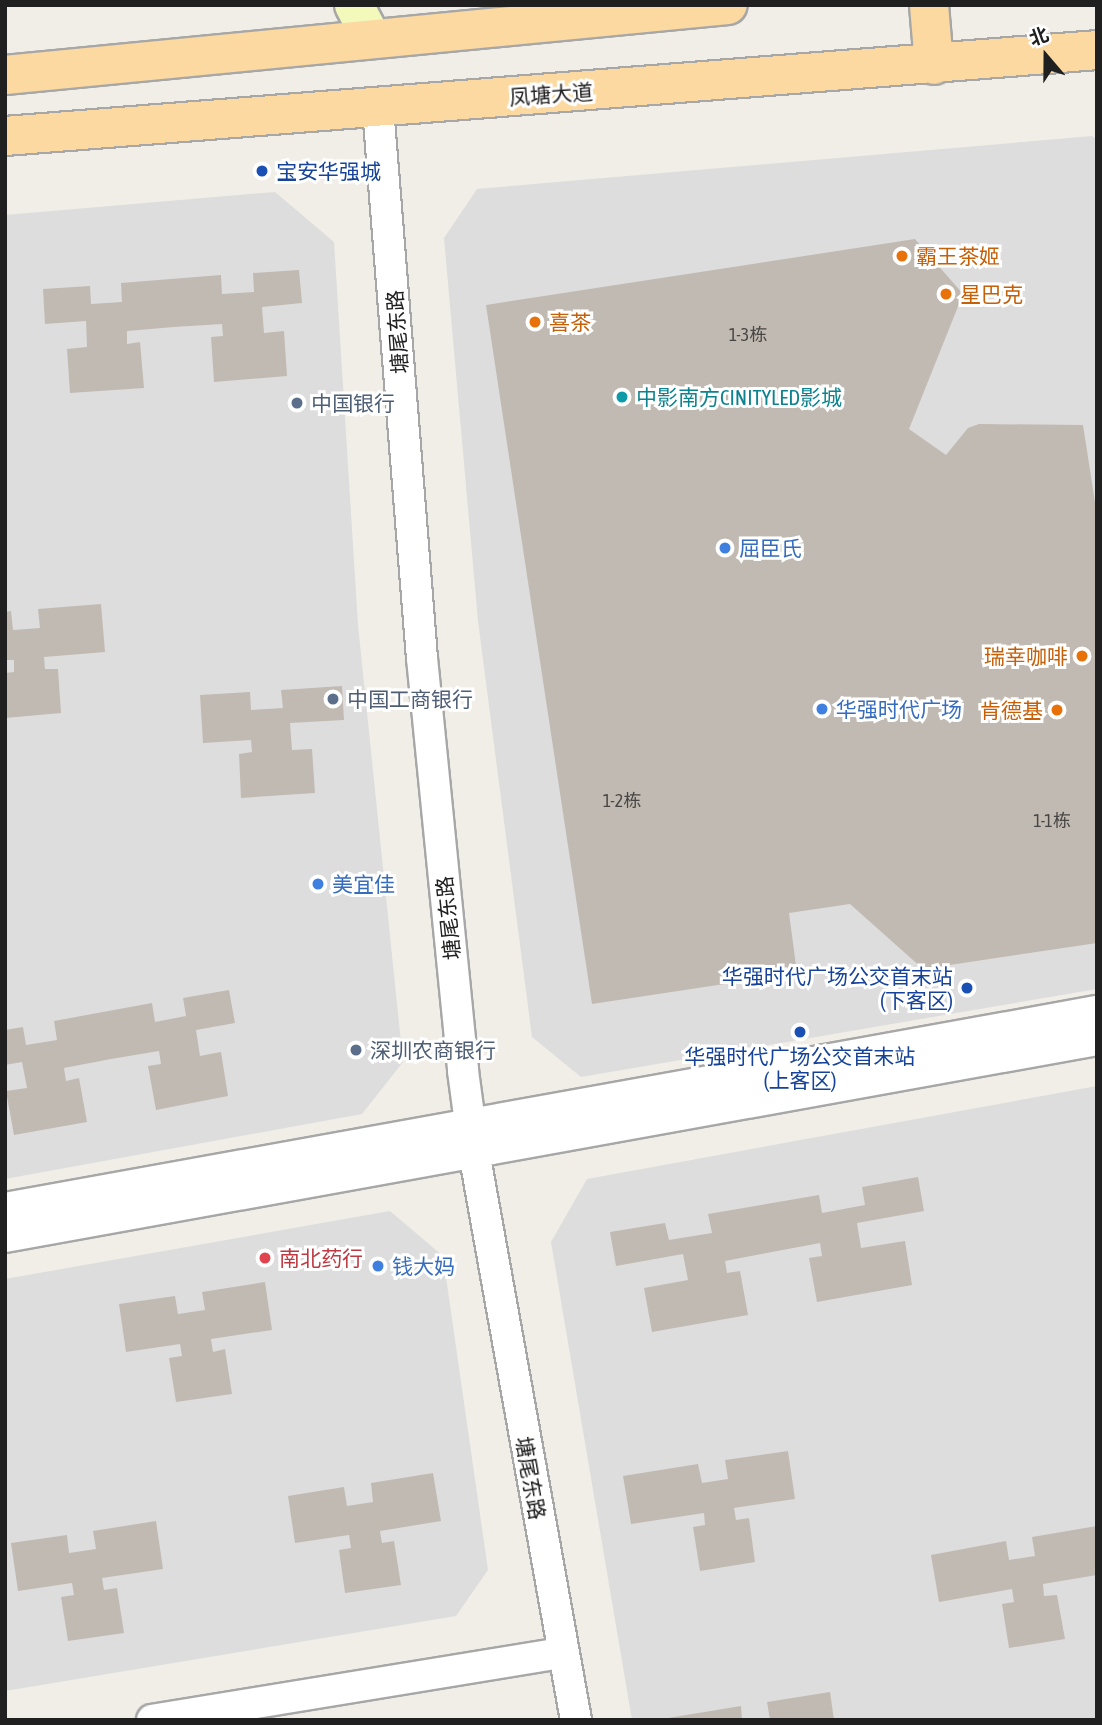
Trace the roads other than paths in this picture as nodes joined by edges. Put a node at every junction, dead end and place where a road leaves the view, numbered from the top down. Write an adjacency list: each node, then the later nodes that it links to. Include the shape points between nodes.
1 (355, 5): 4 (street)
2 (728, 5): 4 (main road)
3 (929, 5): 6 (main road)
4 (372, 38): 7 (main road)
5 (1097, 50): 6 (main road, 凤塘大道)
6 (934, 65): 8 (main road, 凤塘大道)
7 (5, 75)
8 (378, 108): 9 (main road, 凤塘大道); 12 (street, 塘尾东路, via 422,658)
9 (5, 136)
10 (1097, 1012): 12 (street)
11 (1097, 1040): 12 (street)
12 (472, 1138): 13 (street); 14 (street); 15 (street, 塘尾东路)
13 (5, 1208)
14 (5, 1237)
15 (562, 1653): 16 (street); 17 (street, 塘尾东路)
16 (152, 1720)
17 (576, 1720)

